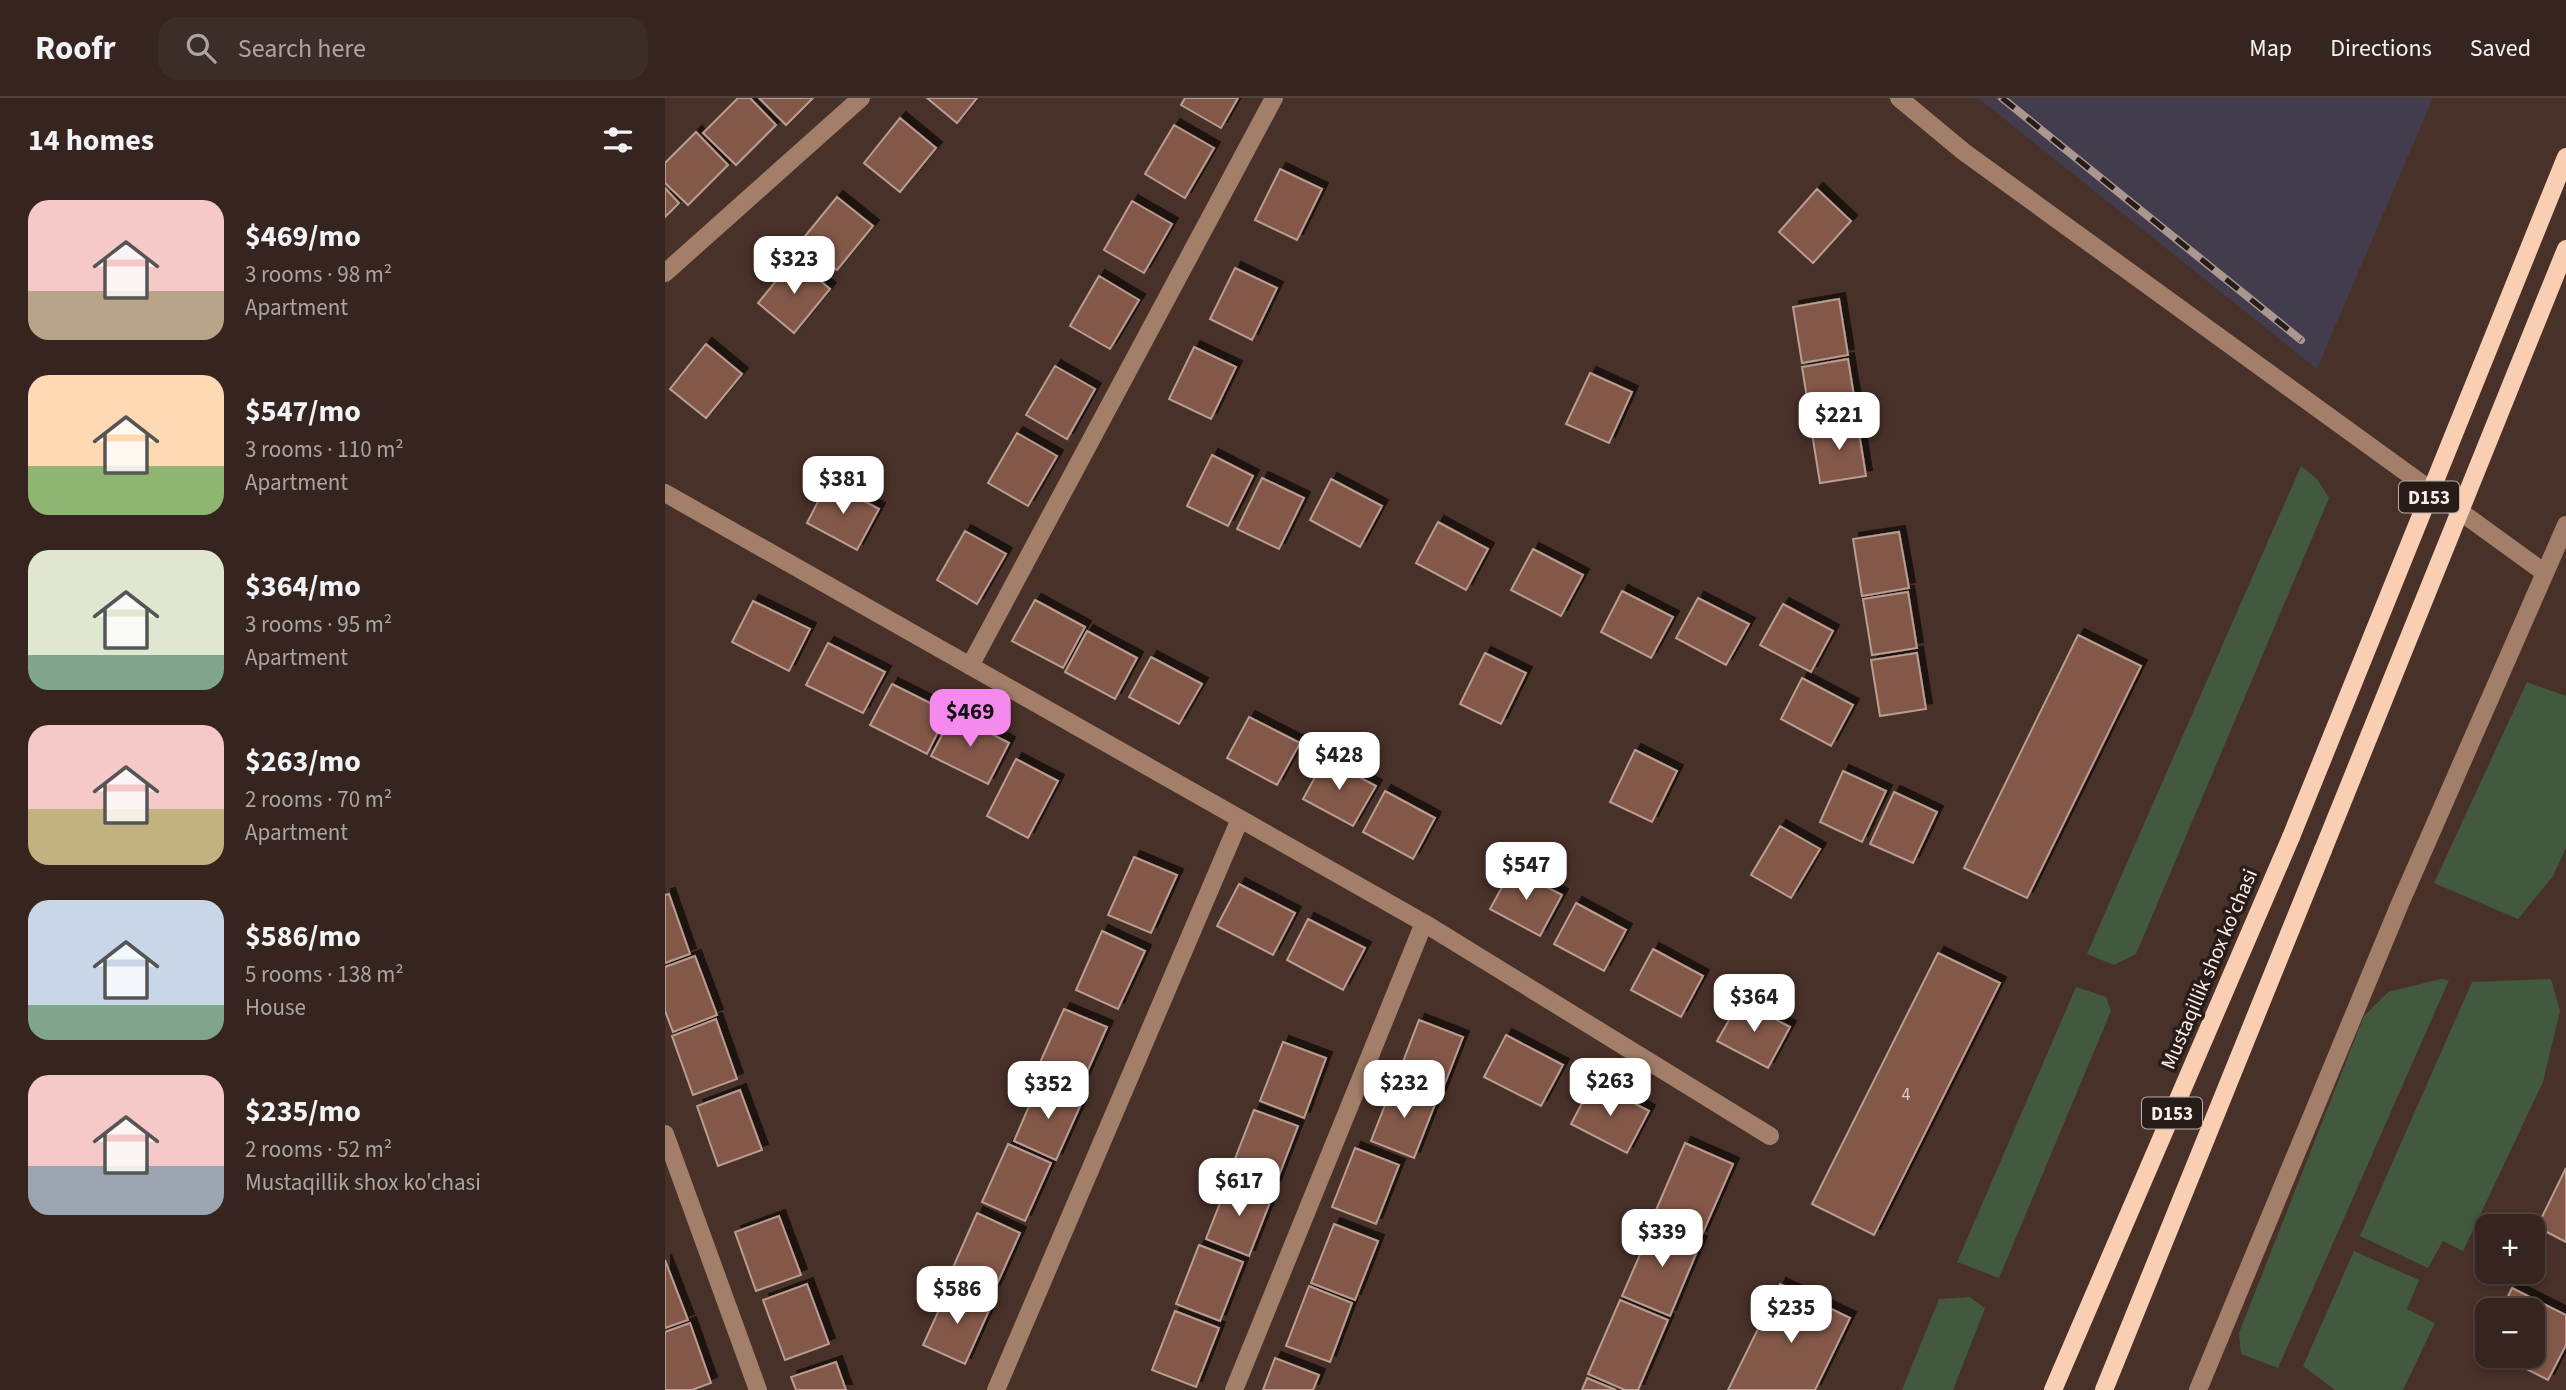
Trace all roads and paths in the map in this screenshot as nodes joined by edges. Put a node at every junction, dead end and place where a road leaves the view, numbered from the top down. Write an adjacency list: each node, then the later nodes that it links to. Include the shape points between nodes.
1 (860, 98): 6 (street)
2 (1274, 98): 10 (street)
3 (1899, 98): 9 (street, via 1964,152)
4 (2566, 157): 18 (main road, Mustaqillik shox ko'chasi / D153, bridge, via 2291,837)
5 (2566, 248): 19 (main road, D153, bridge)
6 (665, 273)
7 (665, 493): 10 (street)
8 (2566, 525): 9 (street)
9 (2545, 573): 20 (street, via 2399,906)
10 (970, 666): 11 (street)
11 (1240, 819): 12 (street); 16 (street)
12 (1424, 923): 14 (street); 17 (street)
13 (665, 1134): 15 (street)
14 (1770, 1136)
15 (758, 1390)
16 (996, 1390)
17 (1234, 1390)
18 (2053, 1390)
19 (2105, 1390)
20 (2198, 1390)

